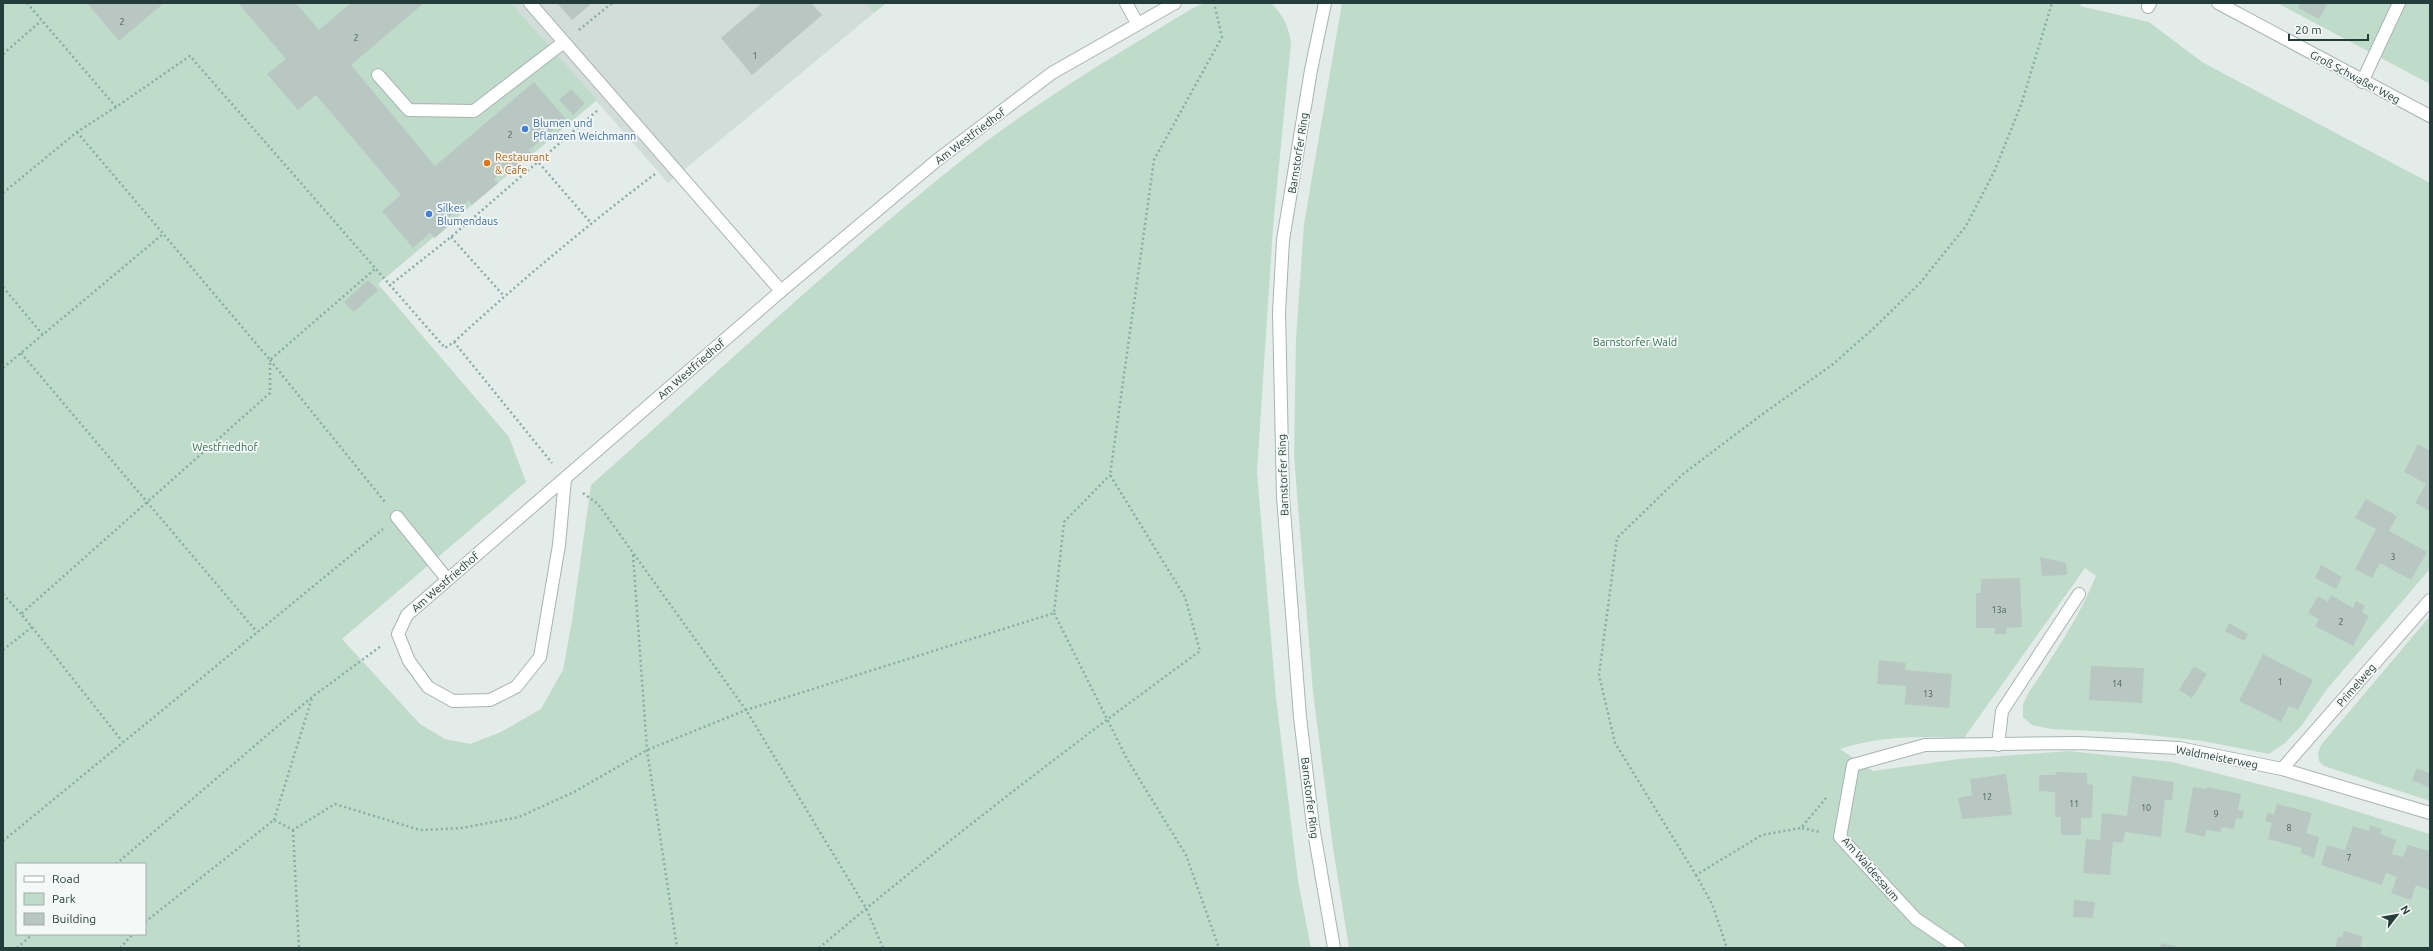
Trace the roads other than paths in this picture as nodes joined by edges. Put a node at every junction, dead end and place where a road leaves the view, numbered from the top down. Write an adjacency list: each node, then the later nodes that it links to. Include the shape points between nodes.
1 (530, 3): 8 (street)
2 (1126, 3): 7 (street)
3 (1175, 3): 7 (street, Am Westfriedhof)
4 (1325, 3): 21 (street, Barnstorfer Ring, via 1311,70 1283,240 1278,312 1283,498 1300,717 1313,826)
5 (2218, 3): 10 (street, Groß Schwaßer Weg)
6 (2399, 3): 10 (street)
7 (1137, 23): 12 (street, Am Westfriedhof, via 1052,73 936,161)
8 (564, 42): 9 (street, via 474,111 409,110); 12 (street)
9 (378, 75)
10 (2362, 82): 11 (street, Groß Schwaßer Weg)
11 (2430, 116)
12 (781, 291): 13 (street, Am Westfriedhof)
13 (565, 479): 15 (street, Am Westfriedhof); 15 (street, Am Westfriedhof, via 559,545 540,657 516,687 490,700 453,701 428,686 409,661 398,634 407,615)
14 (397, 517): 15 (street)
15 (447, 579)
16 (2079, 594): 18 (street, via 2002,711)
17 (2430, 600): 19 (street, Primelweg)
18 (1998, 745): 19 (street, Waldmeisterweg, via 2079,743 2179,748); 22 (street, Am Waldessaum, via 1925,745 1853,765 1840,837 1916,919)
19 (2282, 769): 20 (street, Waldmeisterweg)
20 (2430, 813)
21 (1334, 948)
22 (1958, 948)

